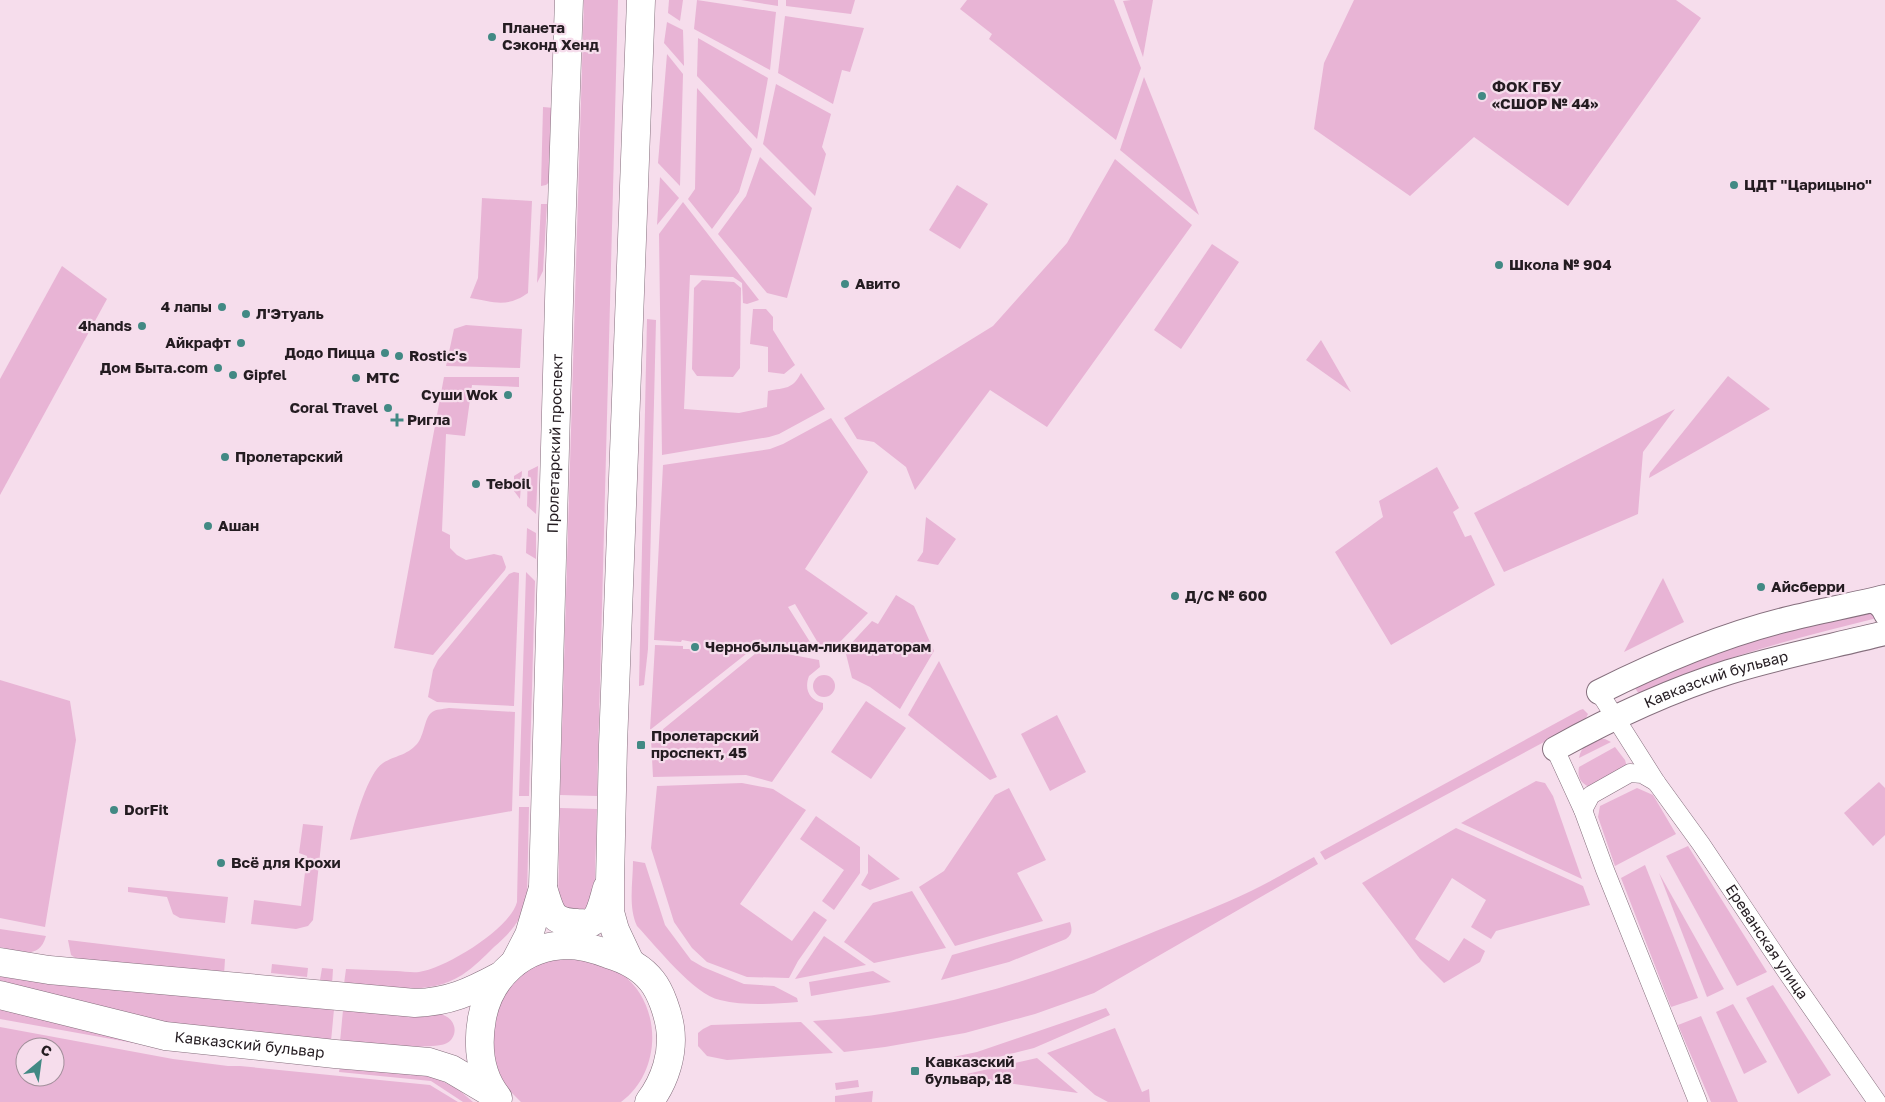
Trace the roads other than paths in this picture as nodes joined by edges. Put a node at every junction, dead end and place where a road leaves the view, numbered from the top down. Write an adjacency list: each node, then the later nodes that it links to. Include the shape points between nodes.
1 (569, 0): 12 (main road, Пролетарский проспект)
2 (641, 0): 11 (main road, Пролетарский проспект)
3 (1874, 599): 4 (street); 6 (main road, via 1786,619 1701,646)
4 (1885, 615)
5 (1881, 631): 7 (main road, Кавказский бульвар, via 1728,672)
6 (1599, 692): 7 (street, Ереванская улица)
7 (1615, 717): 8 (main road, Кавказский бульвар); 9 (street, Ереванская улица)
8 (1555, 749): 10 (street)
9 (1656, 782): 10 (street, via 1642,774 1630,773 1592,795); 20 (street, Ереванская улица)
10 (1583, 810): 19 (street)
11 (610, 882): 12 (main road, Пролетарский проспект, via 598,914 588,924 563,923 556,918 550,911); 14 (main road, Пролетарский проспект, via 610,912)
12 (544, 888): 15 (main road, Пролетарский проспект, via 530,935)
13 (0, 962): 15 (main road, via 59,971 414,1003 448,1000 470,992)
14 (630, 962): 15 (main road, via 598,950 567,945 544,950); 18 (main road, via 653,982 668,1016 672,1039 665,1072)
15 (508, 969): 17 (main road, Пролетарский проспект, via 488,996 480,1029 480,1058)
16 (0, 995): 17 (main road, Кавказский бульвар, via 166,1036 429,1062 451,1069)
17 (498, 1098)
18 (648, 1102)
19 (1698, 1102)
20 (1877, 1102)

